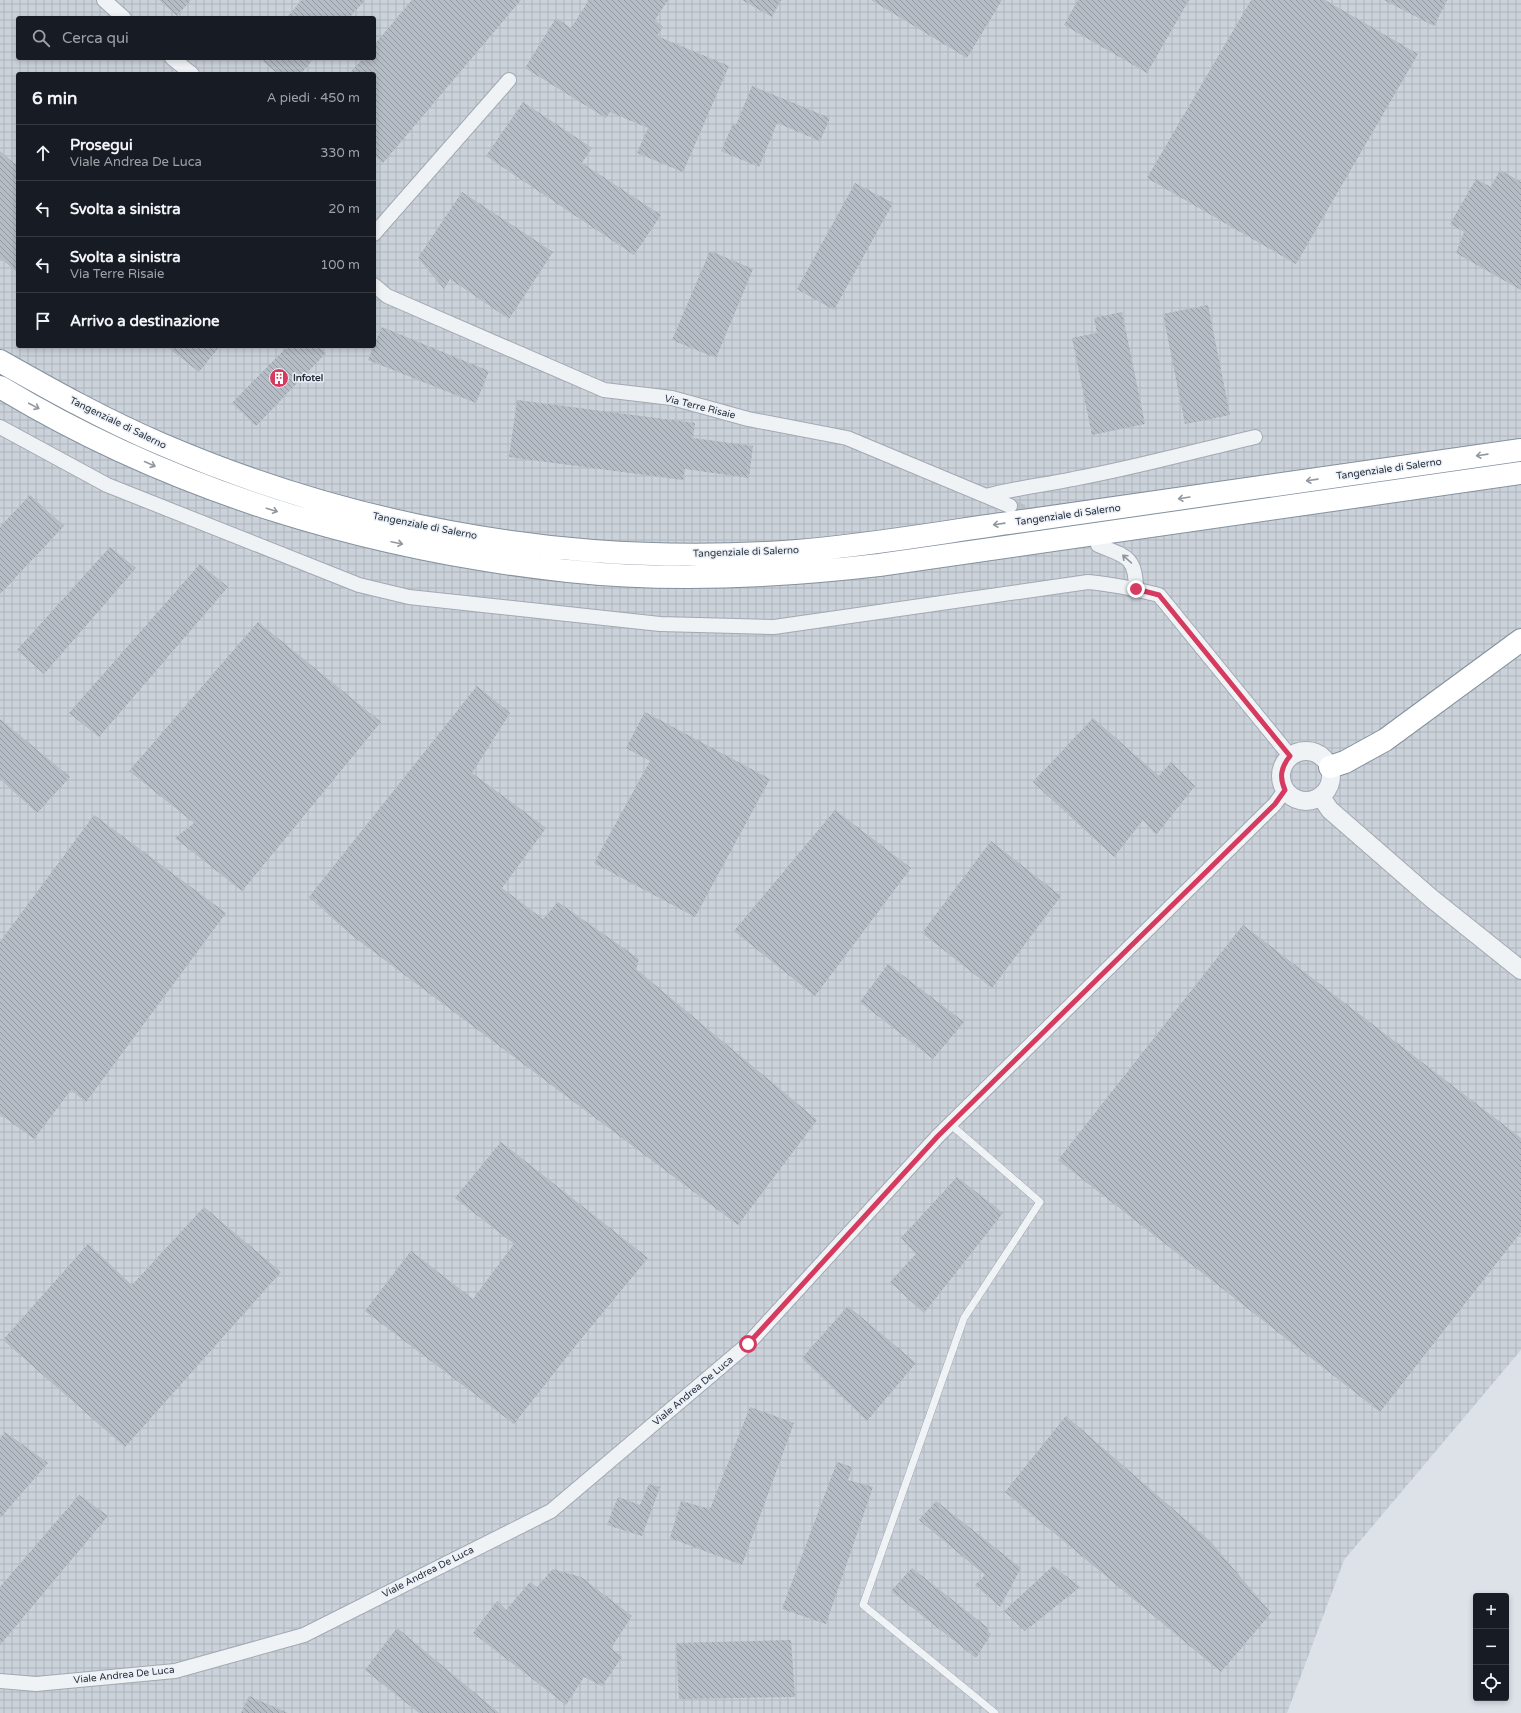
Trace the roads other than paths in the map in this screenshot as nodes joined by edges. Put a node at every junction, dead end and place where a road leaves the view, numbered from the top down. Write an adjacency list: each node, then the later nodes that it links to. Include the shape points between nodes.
1 (104, 0): 2 (street)
2 (122, 16)
3 (174, 60): 4 (street)
4 (190, 72)
5 (509, 80): 6 (street)
6 (376, 232)
7 (376, 287): 16 (street, Via Terre Risaie, via 387,296 604,390 672,398 748,419 847,438)
8 (0, 361): 12 (highway, Tangenziale di Salerno, one-way to 8, via 877,542 762,553 672,554 599,551 448,532 379,518 267,485 158,443 90,411)
9 (0, 387): 14 (highway, one-way to 14, via 84,433 152,464 259,506 341,531 449,555 569,572 676,577 820,572)
10 (0, 427): 19 (street, via 107,485 358,585 408,597 660,624 774,627 1088,582)
11 (1255, 437): 16 (street, via 1127,468)
12 (1521, 450)
13 (1521, 473): 14 (highway)
14 (1464, 480): 15 (highway, via 1493,488)
15 (1521, 486)
16 (986, 496): 17 (street, Via Terre Risaie)
17 (1010, 506)
18 (1098, 545): 19 (street, one-way to 18, via 1134,566 1125,556)
19 (1136, 589): 21 (street, via 1159,595)
20 (1521, 640): 22 (highway, via 1385,740 1345,762)
21 (1290, 756): 22 (street, via 1297,752 1313,751 1320,754); 23 (street, via 1282,769)
22 (1330, 767): 24 (street, via 1331,784)
23 (1285, 790): 24 (street, via 1298,800 1314,800); 26 (street, Viale Andrea De Luca, via 1275,804)
24 (1321, 797): 25 (street, via 1330,810 1431,898)
25 (1521, 970)
26 (950, 1124): 27 (street, Viale Andrea De Luca, via 748,1344 551,1511 304,1635 175,1671 36,1684); 28 (lane, via 1040,1202 964,1318 863,1605)
27 (0, 1681)
28 (995, 1713)

